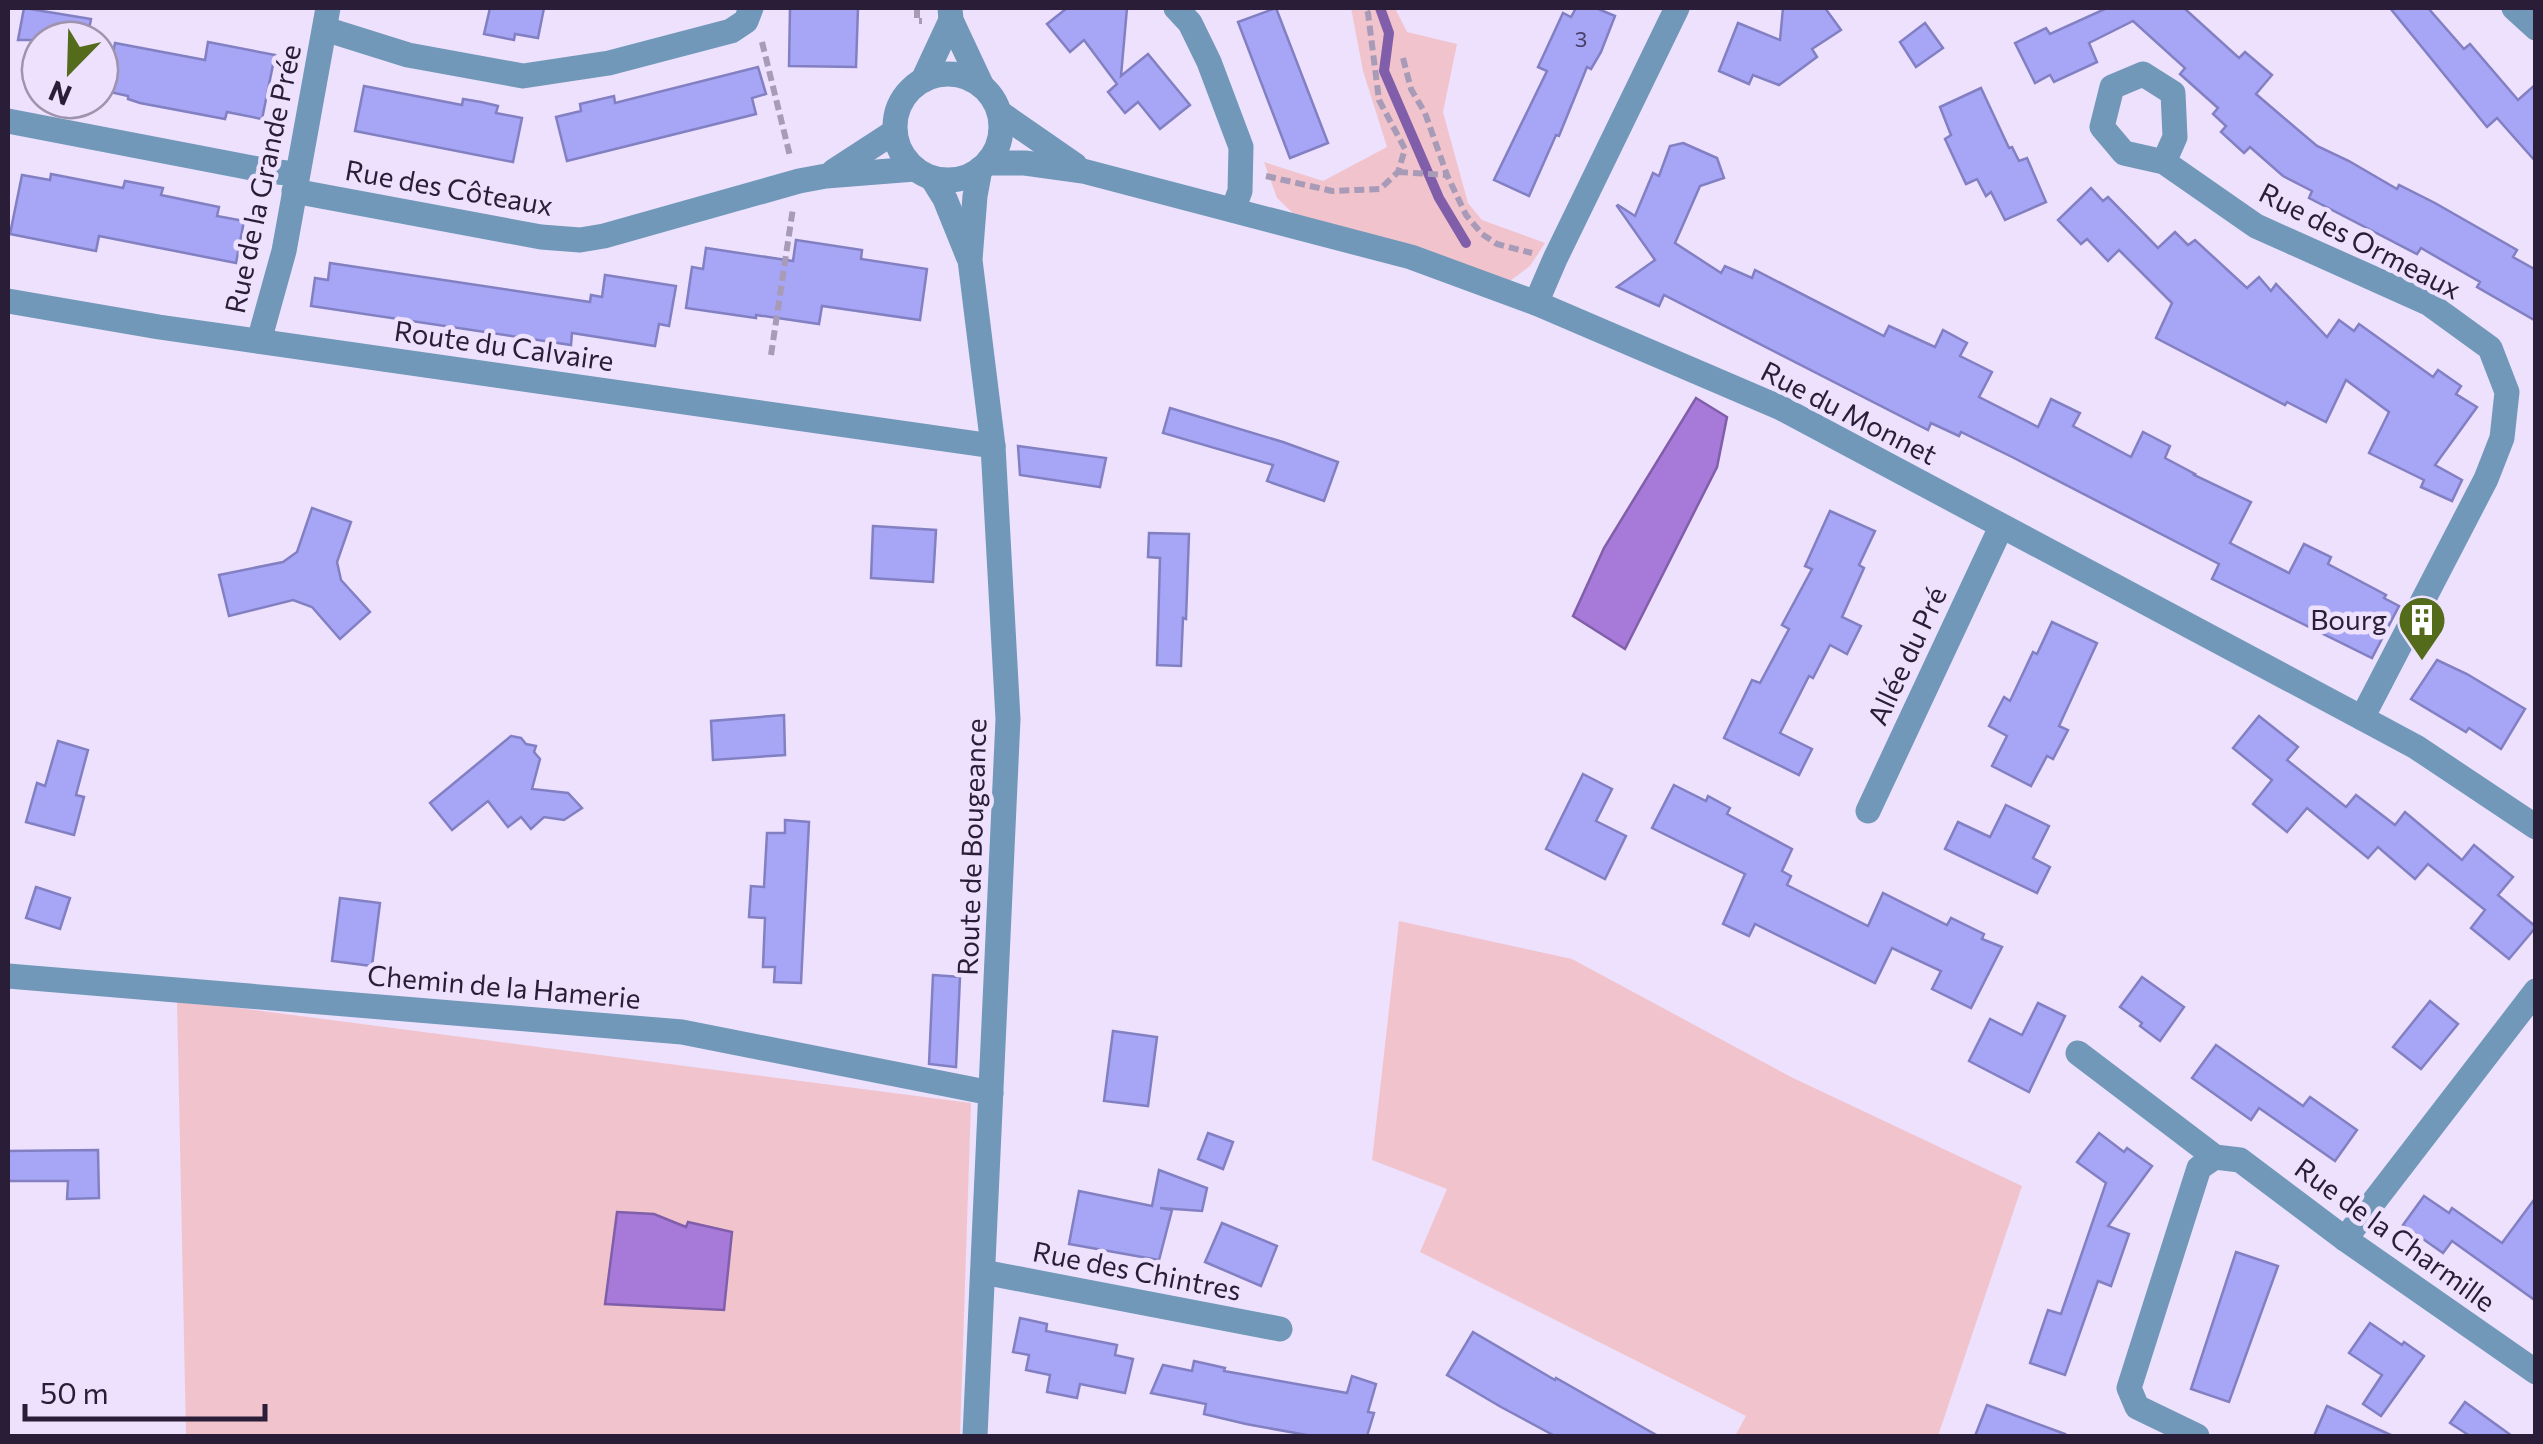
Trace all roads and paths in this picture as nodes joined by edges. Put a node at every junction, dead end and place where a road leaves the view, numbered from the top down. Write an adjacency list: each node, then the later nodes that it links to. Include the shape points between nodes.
1 (751, 8): 7 (street, Rue de la Grande Prée, via 746,21 730,31 608,63 524,76 408,54)
2 (1176, 8): 18 (street, via 1209,62 1241,147)
3 (1364, 8): 19 (path, via 1379,100 1405,149)
4 (1678, 8): 25 (street)
5 (2514, 8): 8 (street)
6 (951, 14): 10 (street); 11 (street)
7 (327, 18): 23 (street, Rue de la Grande Prée)
8 (2536, 28)
9 (1403, 58): 21 (path)
10 (923, 80): 11 (street, via 948,73); 14 (street, via 902,98)
11 (981, 84): 12 (street)
12 (1000, 113): 16 (street, via 997,148); 17 (street, Rue du Monnet)
13 (8, 121): 23 (street, Rue des Côteaux, via 268,171)
14 (894, 132): 20 (street, via 899,149); 22 (street, Rue des Côteaux)
15 (2164, 162): 32 (street, Rue des Ormeaux, via 2256,226 2428,304 2490,348 2507,392 2502,438 2486,479)
16 (984, 166): 17 (street, Rue du Monnet); 20 (street, via 958,180); 26 (street, Route de Bougeance)
17 (1083, 170): 24 (street, Rue du Monnet)
18 (1240, 170): 19 (path, via 1332,191 1380,189); 24 (street)
19 (1398, 172): 21 (path)
20 (923, 173): 22 (street, Rue des Côteaux); 26 (street, Route de Bougeance, via 945,199)
21 (1447, 175): 25 (path, via 1482,234)
22 (826, 176): 23 (street, Rue des Côteaux, via 580,240 542,238)
23 (296, 183): 29 (street, Rue de la Grande Prée)
24 (1233, 210): 28 (street, Rue du Monnet, via 1412,257)
25 (1554, 258): 28 (street)
26 (970, 260): 30 (street, Route de Bougeance)
27 (8, 302): 29 (street, Route du Calvaire)
28 (1536, 303): 31 (street, Rue du Monnet, via 1781,408)
29 (259, 341): 30 (street, Route du Calvaire)
30 (993, 446): 38 (street, Route de Bougeance, via 1008,719)
31 (2001, 527): 32 (street, Rue du Monnet); 33 (street, Allée du Pré)
32 (2362, 718): 34 (street, Rue du Monnet)
33 (1868, 811)
34 (2536, 827)
35 (8, 976): 38 (street, Chemin de la Hamerie, via 682,1032)
36 (2536, 991): 40 (street)
37 (2078, 1054): 39 (street, Rue de la Charmille)
38 (991, 1094): 41 (street, Route de Bougeance)
39 (2216, 1158): 40 (street, Rue de la Charmille, via 2240,1160); 45 (street, via 2199,1168 2130,1388 2137,1407)
40 (2345, 1239): 43 (street, Rue de la Charmille)
41 (983, 1272): 42 (street, Rue des Chintres); 44 (street, Route de Bougeance)
42 (1280, 1329)
43 (2536, 1372)
44 (975, 1436)
45 (2197, 1436)

